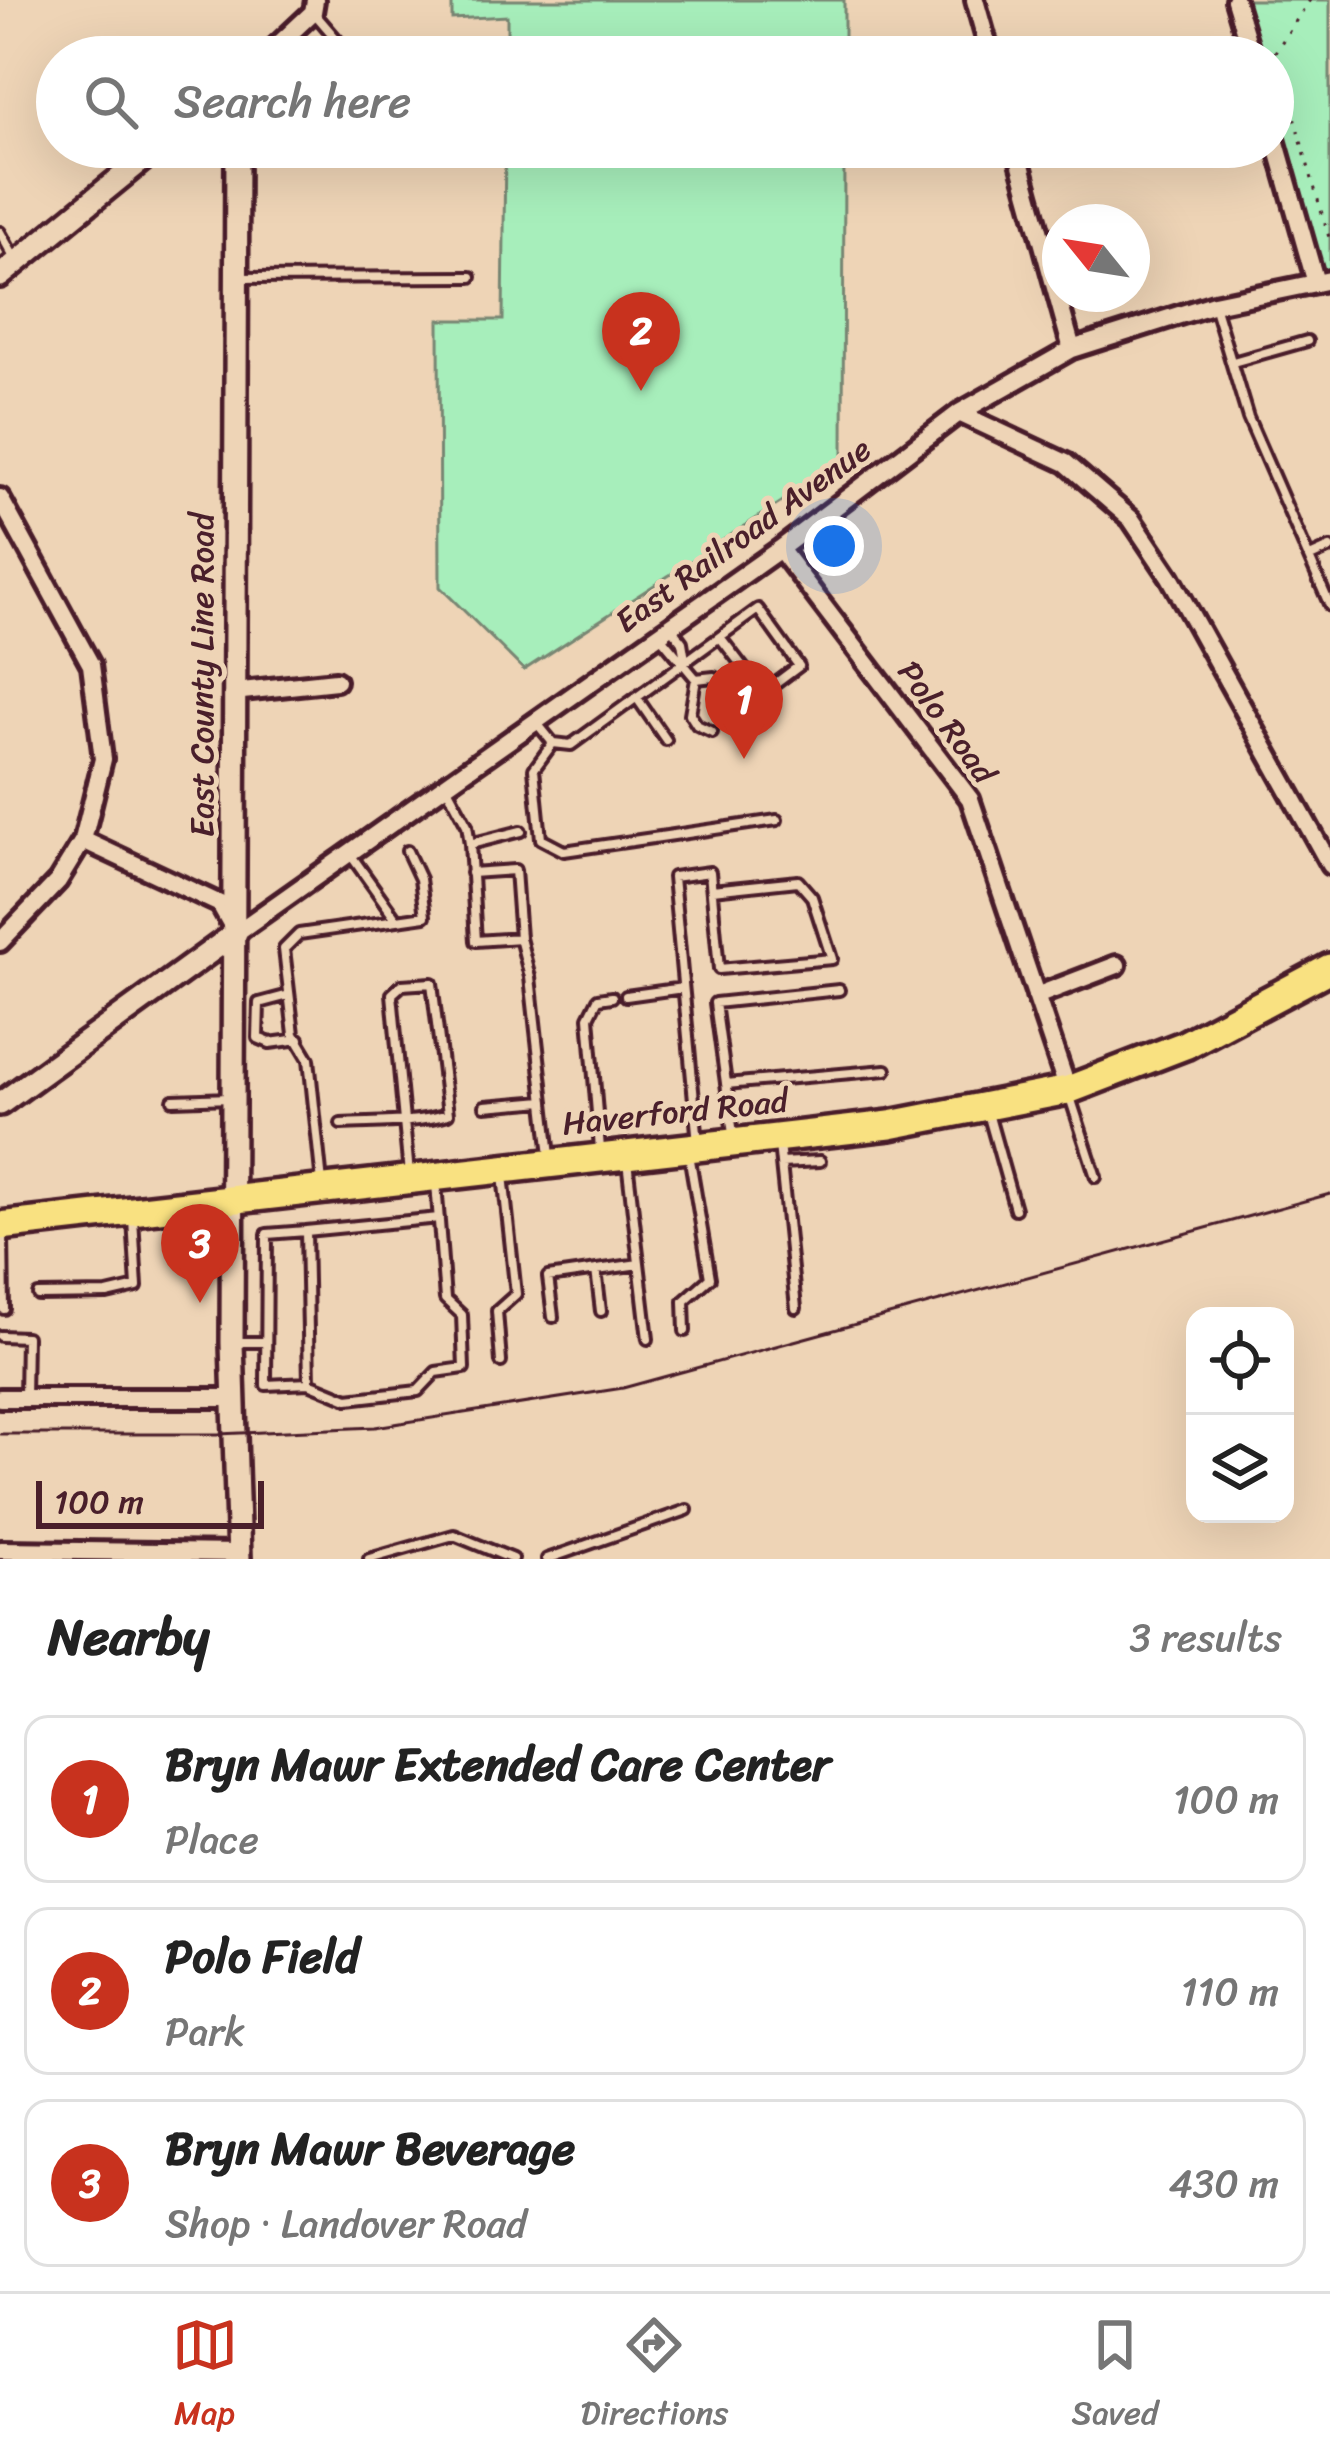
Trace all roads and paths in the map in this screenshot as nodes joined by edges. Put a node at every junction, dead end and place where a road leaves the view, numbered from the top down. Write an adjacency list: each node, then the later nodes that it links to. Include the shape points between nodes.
1 (975, 0): 7 (street)
2 (1235, 0): 8 (street)
3 (1310, 0): 9 (path)
4 (314, 6): 5 (street); 6 (lane)
5 (285, 36)
6 (335, 36)
7 (985, 36)
8 (1246, 36)
9 (1286, 36)
10 (1294, 117): 16 (path)
11 (132, 168): 17 (street)
12 (237, 168): 19 (street, East County Line Road)
13 (1022, 168): 23 (street)
14 (1285, 168): 20 (street)
15 (0, 232): 17 (lane)
16 (1330, 241)
17 (8, 269)
18 (471, 277): 19 (lane)
19 (238, 278): 36 (street, East County Line Road)
20 (1323, 281): 21 (street, East Railroad Avenue)
21 (1214, 304): 23 (street, East Railroad Avenue); 24 (lane)
22 (1307, 341): 24 (lane)
23 (1072, 349): 25 (street, East Railroad Avenue)
24 (1233, 362): 29 (lane, via 1248,418)
25 (959, 413): 28 (street, East Railroad Avenue); 50 (street, via 1066,463 1131,519)
26 (0, 498): 46 (street, via 91,665 103,759)
27 (1330, 548): 29 (lane)
28 (780, 549): 31 (street, East Railroad Avenue); 63 (street, Polo Road, via 970,799)
29 (1309, 557): 30 (lane)
30 (1329, 601)
31 (666, 631): 33 (lane, via 682,642); 38 (street, East Railroad Avenue)
32 (720, 638): 32 (lane, via 758,609 799,666 763,693); 33 (lane)
33 (685, 661): 34 (lane); 37 (lane)
34 (696, 679): 39 (lane, via 714,677 730,693 736,702); 40 (lane, via 690,714)
35 (337, 681): 36 (street)
36 (233, 692): 54 (street, East County Line Road)
37 (637, 698): 41 (lane); 42 (lane, via 571,745)
38 (535, 721): 42 (lane); 43 (street, East Railroad Avenue)
39 (729, 723)
40 (712, 732)
41 (666, 740)
42 (553, 743): 44 (lane, via 534,769 542,839 564,851)
43 (445, 784): 47 (lane); 49 (street, East Railroad Avenue)
44 (777, 820)
45 (521, 831): 47 (lane)
46 (83, 840): 54 (street, via 220,904); 56 (street)
47 (470, 844): 51 (lane)
48 (407, 851): 53 (lane, via 425,916)
49 (349, 853): 53 (lane); 54 (street, East Railroad Avenue)
50 (1330, 865)
51 (471, 873): 55 (lane, via 476,941); 55 (lane, via 515,870)
52 (712, 890): 52 (lane, via 719,969 832,958 812,897 798,881); 59 (lane, via 710,872 673,877)
53 (397, 920): 61 (lane, via 290,940)
54 (236, 933): 69 (street, East County Line Road); 72 (street)
55 (520, 938): 71 (lane)
56 (0, 942)
57 (1118, 965): 63 (street)
58 (1330, 968): 68 (main road, Haverford Road, via 1185,1046)
59 (683, 988): 62 (lane); 78 (lane)
60 (839, 990): 67 (lane, via 715,1003)
61 (289, 994): 65 (lane); 65 (lane, via 259,1003 258,1038)
62 (626, 995)
63 (1036, 996): 68 (street, Polo Road)
64 (612, 997): 80 (lane, via 598,999 589,1016)
65 (299, 1040): 86 (lane, via 310,1059)
66 (886, 1070): 67 (lane)
67 (726, 1084): 77 (lane)
68 (1068, 1090): 74 (main road, Haverford Road); 85 (lane)
69 (233, 1098): 70 (lane); 87 (street, East County Line Road)
70 (173, 1100)
71 (544, 1101): 73 (lane); 82 (lane)
72 (0, 1104)
73 (484, 1106)
74 (986, 1106): 79 (main road, Haverford Road); 88 (lane)
75 (402, 1120): 75 (lane, via 448,1114 433,983 423,980 392,994); 76 (lane); 84 (lane)
76 (340, 1124)
77 (734, 1141): 78 (main road, Haverford Road); 79 (main road, Haverford Road)
78 (693, 1146): 80 (main road, Haverford Road); 100 (lane, via 710,1278 684,1301)
79 (780, 1150): 81 (lane); 96 (lane)
80 (614, 1155): 82 (main road, Haverford Road); 93 (lane)
81 (820, 1161)
82 (550, 1162): 83 (main road, Haverford Road)
83 (502, 1168): 84 (main road, Haverford Road); 105 (lane, via 515,1294 496,1311)
84 (423, 1177): 86 (main road, Haverford Road); 90 (lane)
85 (1096, 1177)
86 (322, 1189): 87 (main road, Haverford Road)
87 (234, 1203): 89 (main road, Haverford Road); 103 (street, East County Line Road)
88 (1015, 1209)
89 (132, 1210): 91 (main road, Haverford Road); 95 (lane, via 137,1287)
90 (439, 1218): 92 (lane); 106 (lane, via 445,1299 461,1315 464,1368 436,1372 418,1391 348,1399)
91 (2, 1226): 97 (lane)
92 (306, 1231): 104 (lane, via 267,1234); 106 (lane)
93 (639, 1264): 94 (lane); 102 (lane)
94 (596, 1270): 98 (lane); 99 (lane, via 548,1277)
95 (38, 1295)
96 (796, 1308)
97 (4, 1309)
98 (601, 1311)
99 (553, 1317)
100 (686, 1331)
101 (1, 1336): 109 (lane, via 26,1337)
102 (648, 1339)
103 (232, 1342): 104 (lane); 107 (street, East County Line Road)
104 (266, 1342): 106 (lane, via 266,1384)
105 (501, 1362)
106 (309, 1383)
107 (234, 1398): 109 (street); 112 (street, East County Line Road)
108 (0, 1399): 109 (street)
109 (25, 1399)
110 (687, 1510): 115 (lane)
111 (0, 1550): 112 (street)
112 (240, 1556)
113 (369, 1559): 114 (lane, via 454,1535)
114 (513, 1559)
115 (547, 1559)

